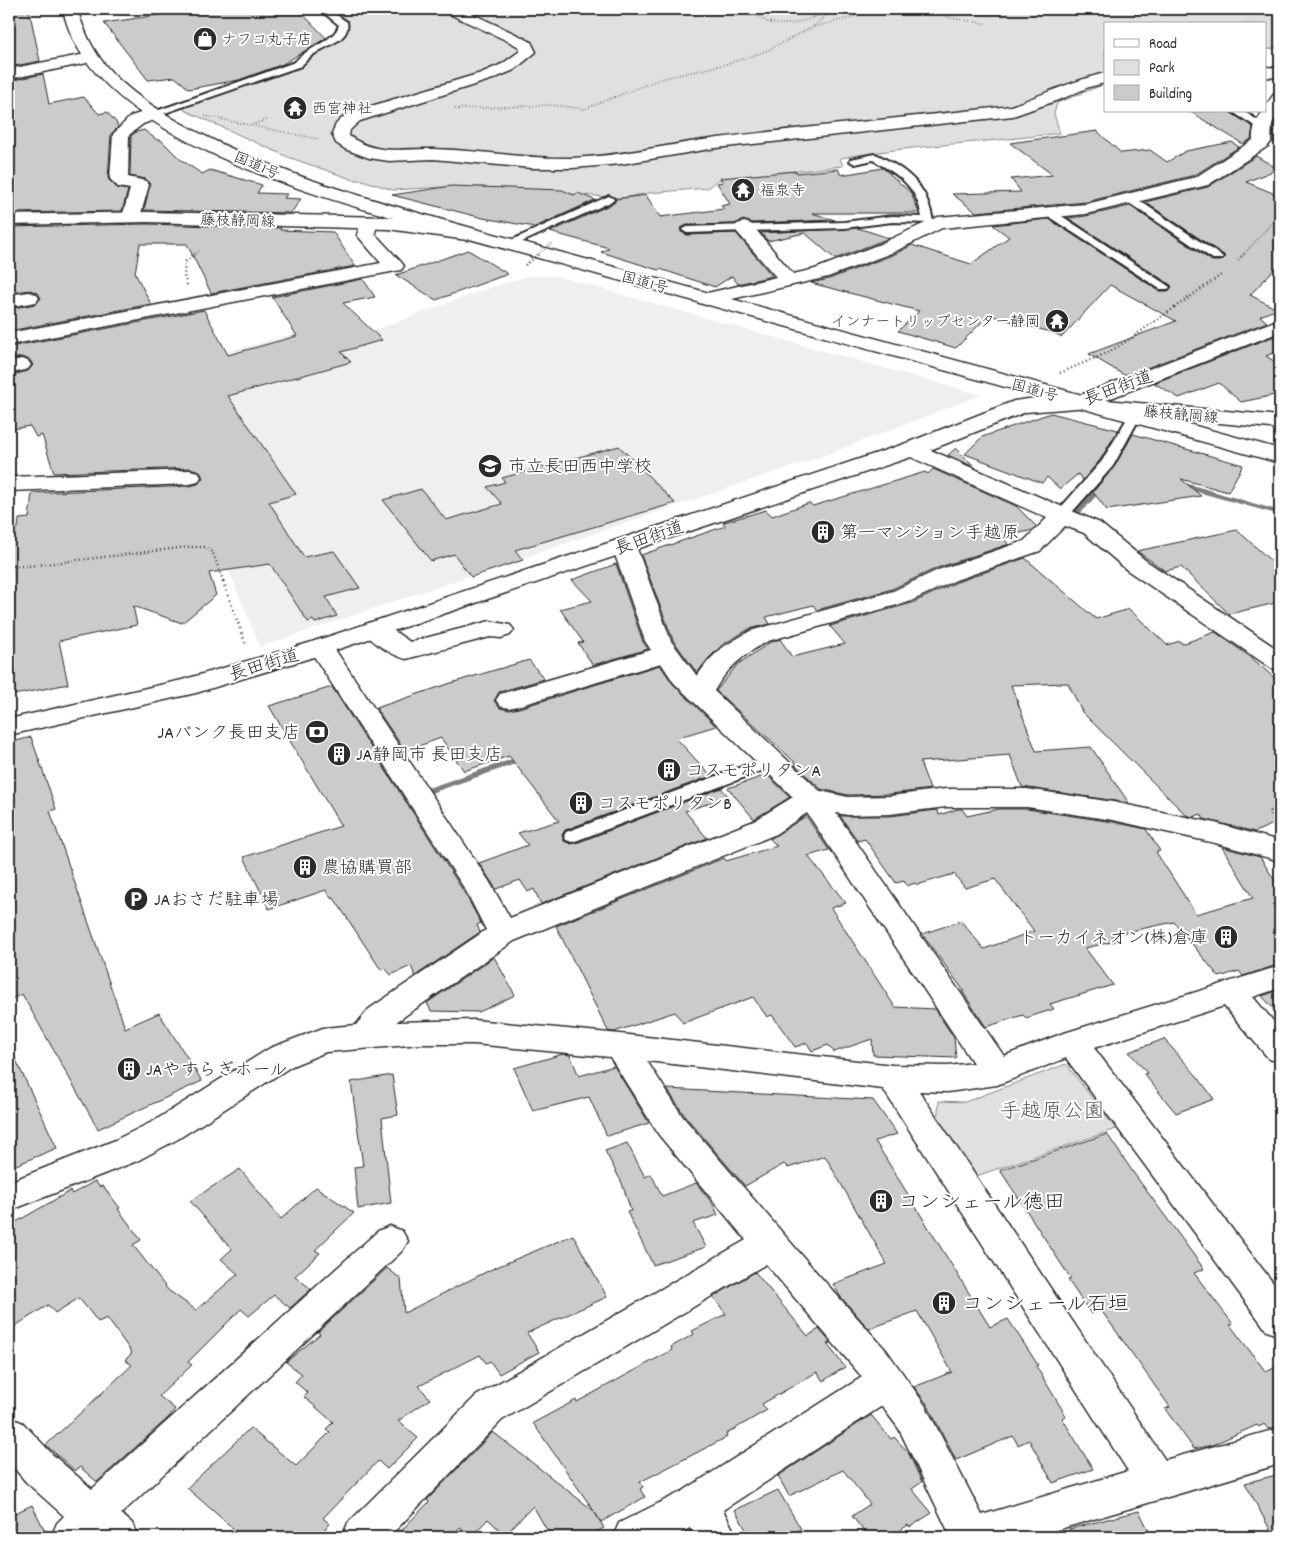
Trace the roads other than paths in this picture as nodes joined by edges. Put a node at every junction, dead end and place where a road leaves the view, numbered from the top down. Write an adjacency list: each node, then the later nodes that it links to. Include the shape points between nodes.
1 (70, 9): 4 (main road, 国道1号, via 73,24)
2 (323, 9): 11 (lane, via 344,24 340,36 310,52 298,64)
3 (450, 9): 8 (main road, via 517,40 526,45 528,52 508,67 487,76 354,117 342,128 342,139 375,154 389,156 433,154 532,163 598,162 716,143 1013,111)
4 (91, 58): 7 (main road); 11 (main road, 国道1号, via 129,97)
5 (1266, 72): 6 (main road)
6 (1280, 73)
7 (9, 74)
8 (1104, 78)
9 (1280, 97): 12 (main road)
10 (1237, 112): 12 (lane)
11 (153, 114): 15 (main road, 国道1号, via 270,171); 19 (main road, via 137,120 121,134 120,179 124,183 140,185)
12 (1262, 134): 13 (main road); 16 (main road, via 1202,180)
13 (1280, 146)
14 (855, 161): 22 (lane, via 875,157 910,179 920,190)
15 (335, 195): 21 (main road, via 349,206 344,212 317,220); 26 (main road, 国道1号)
16 (1130, 198): 18 (main road, via 1086,209); 28 (lane)
17 (609, 199): 27 (lane)
18 (1050, 213): 22 (main road); 30 (lane)
19 (130, 217): 20 (main road, 藤枝静岡線); 21 (main road, 藤枝静岡線)
20 (9, 220)
21 (290, 222): 23 (main road, 藤枝静岡線)
22 (933, 222): 24 (lane, via 892,219 844,225); 29 (main road, via 919,233 851,262)
23 (368, 223): 26 (main road, 藤枝静岡線); 35 (main road, via 366,235 394,266)
24 (744, 228): 25 (lane); 29 (main road)
25 (687, 230)
26 (467, 234): 27 (main road, 国道1号)
27 (509, 244): 32 (main road, 国道1号)
28 (1218, 257)
29 (789, 281): 32 (main road)
30 (1164, 288)
31 (29, 298): 33 (main road)
32 (706, 299): 36 (main road, 国道1号)
33 (9, 301)
34 (1280, 325): 36 (main road, 長田街道)
35 (9, 339)
36 (1081, 402): 37 (main road, 国道1号); 38 (main road, 藤枝静岡線, via 1154,412); 41 (main road, 長田街道, via 1022,406)
37 (1134, 417): 42 (main road, 国道1号); 45 (lane, via 1108,464)
38 (1280, 422)
39 (1280, 432): 40 (main road, via 1277,436)
40 (1280, 445)
41 (912, 449): 45 (main road); 46 (main road, 長田街道)
42 (1280, 456)
43 (190, 477): 44 (main road)
44 (9, 484)
45 (1061, 516): 50 (main road, via 1092,528 1136,566); 54 (main road, via 1032,546 947,575 902,596 759,636 736,647 714,669)
46 (624, 546): 47 (main road, 長田街道); 52 (main road)
47 (375, 629): 48 (main road, via 406,652); 51 (main road, 長田街道)
48 (501, 630)
49 (1280, 636): 50 (main road)
50 (1254, 643): 53 (main road)
51 (321, 647): 56 (main road, 長田街道, via 187,687); 61 (main road, via 474,880)
52 (665, 654): 54 (main road); 55 (main road)
53 (1280, 662)
54 (700, 692): 57 (main road)
55 (509, 700)
56 (9, 727)
57 (771, 761): 58 (main road); 59 (lane)
58 (811, 798): 60 (main road, via 848,806 982,796 1027,798 1113,811); 61 (main road, via 764,828); 68 (main road)
59 (572, 836)
60 (1280, 851)
61 (503, 933): 64 (main road, via 380,1017)
62 (1280, 976): 63 (main road)
63 (1231, 993): 65 (main road); 67 (main road)
64 (366, 1036): 66 (main road, via 474,1032); 70 (main road, via 323,1040 281,1057 166,1130 125,1151)
65 (1072, 1043): 68 (main road); 73 (main road)
66 (620, 1046): 69 (main road); 72 (main road, via 671,1126)
67 (1280, 1050)
68 (997, 1072): 69 (main road, via 948,1079)
69 (893, 1078): 77 (main road)
70 (9, 1197)
71 (390, 1241): 79 (main road)
72 (770, 1244): 74 (main road); 80 (main road, via 489,1408)
73 (1280, 1320)
74 (887, 1382): 78 (main road); 83 (main road, via 912,1417)
75 (9, 1435): 79 (main road)
76 (1280, 1446): 77 (main road)
77 (1156, 1481): 83 (main road)
78 (697, 1504): 81 (main road); 82 (main road)
79 (94, 1530)
80 (362, 1537)
81 (633, 1537)
82 (716, 1537)
83 (972, 1537)

